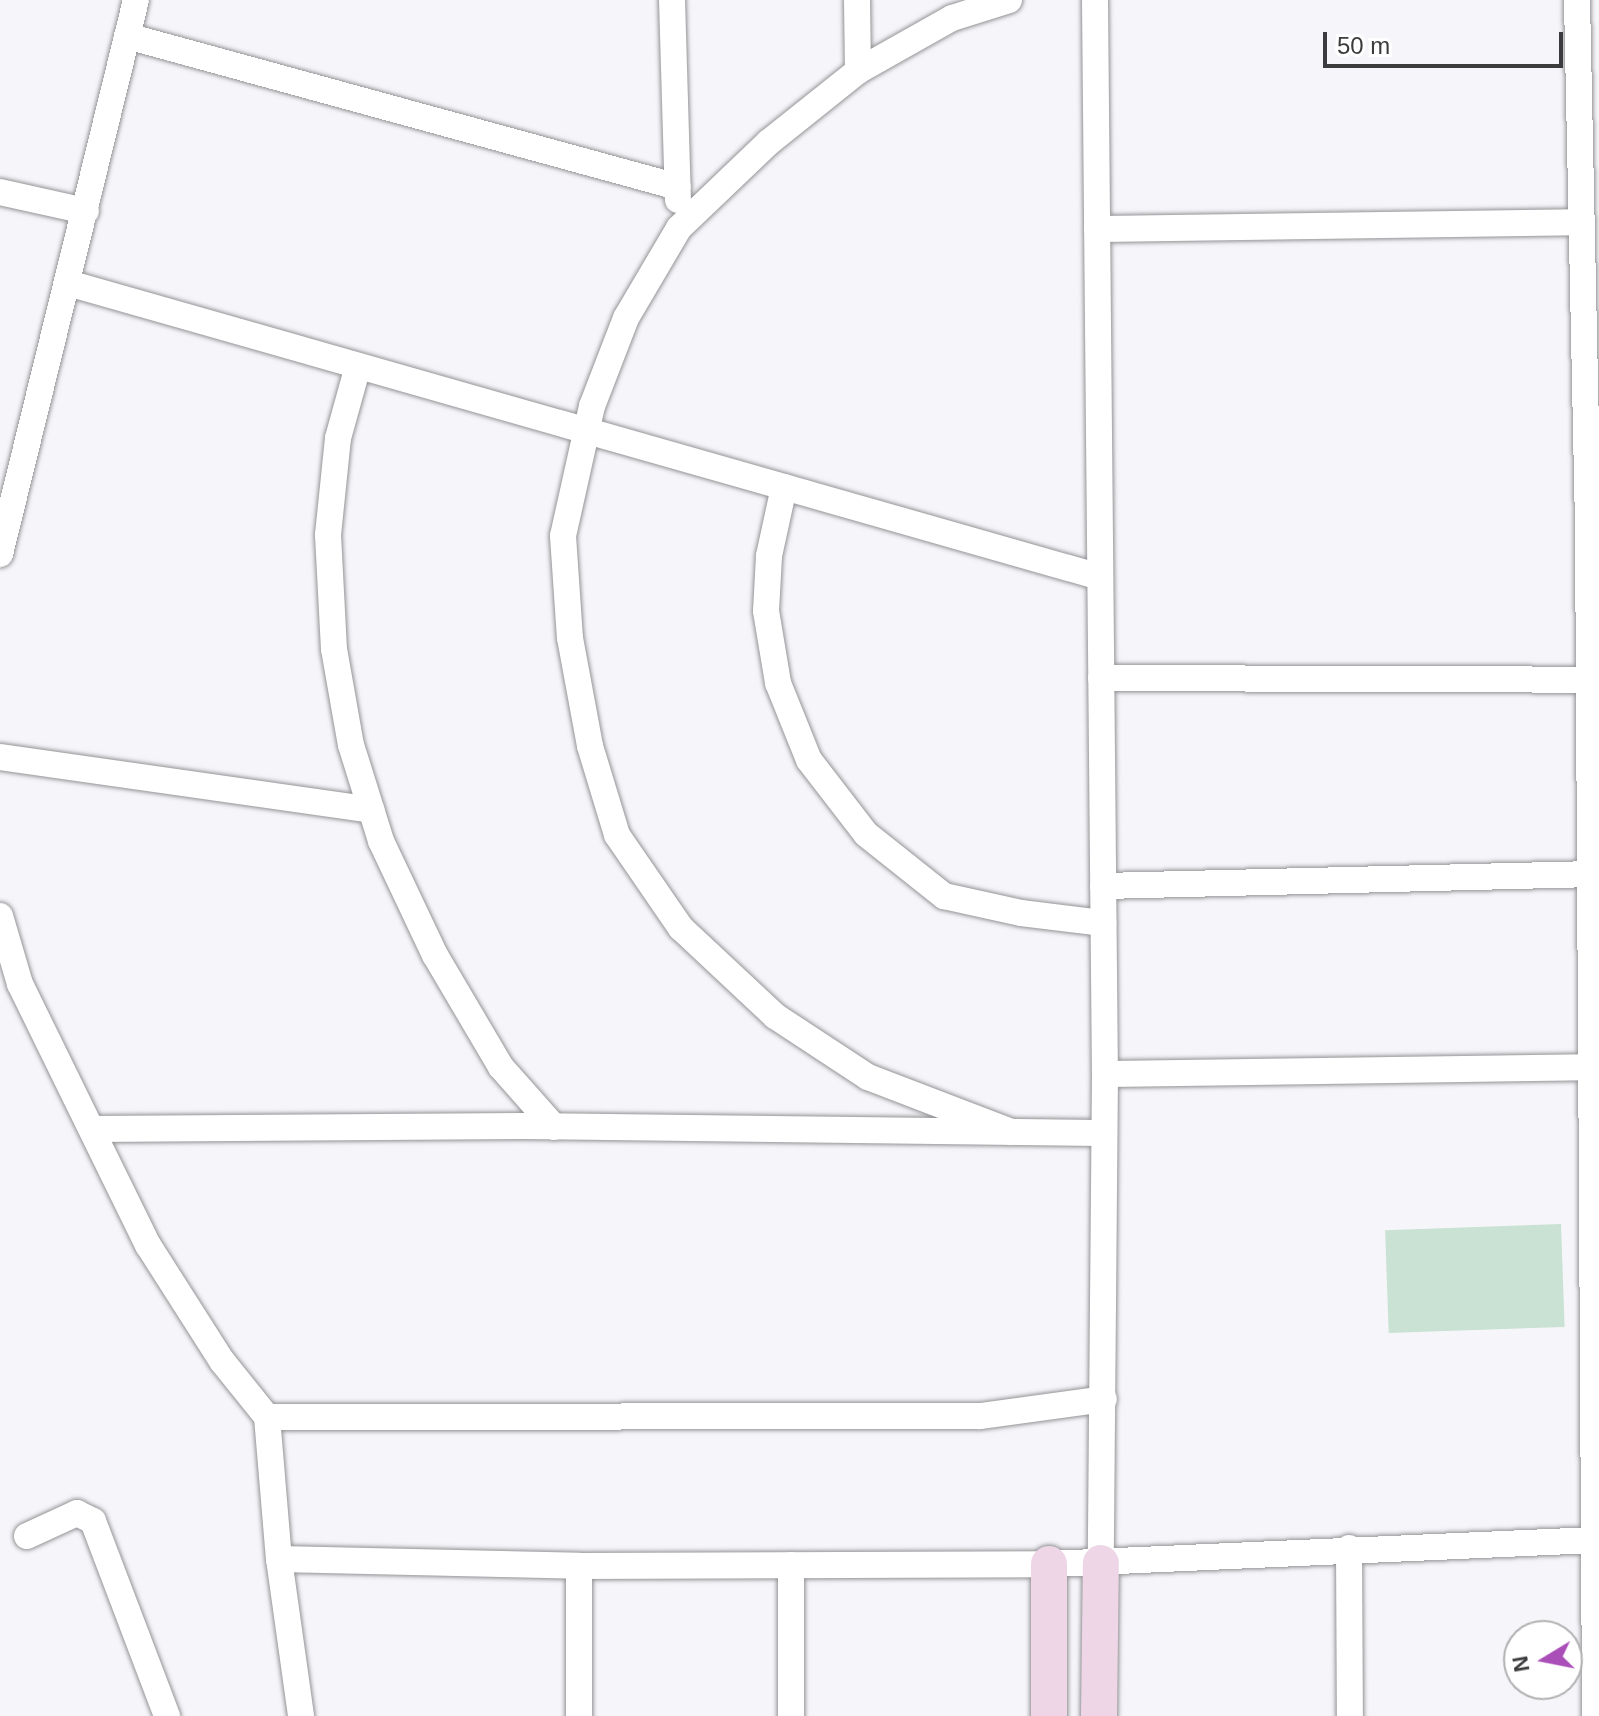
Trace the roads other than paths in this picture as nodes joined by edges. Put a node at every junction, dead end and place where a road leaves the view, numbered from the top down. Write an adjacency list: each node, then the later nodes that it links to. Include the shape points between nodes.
1 (136, 0): 7 (street)
2 (672, 0): 9 (street)
3 (857, 0): 8 (street)
4 (1009, 0): 8 (street, via 952,18)
5 (1095, 0): 14 (street)
6 (1577, 0): 12 (street)
7 (127, 36): 9 (street); 11 (street)
8 (858, 71): 13 (street, via 769,142)
9 (678, 187): 13 (street)
10 (0, 192): 11 (street)
11 (86, 211): 15 (street)
12 (1582, 222): 14 (street); 22 (street)
13 (679, 228): 17 (street, via 626,318)
14 (1097, 229): 20 (street)
15 (68, 283): 16 (street); 19 (street)
16 (358, 366): 17 (street); 24 (street, via 338,438 328,535 334,649 351,745)
17 (587, 431): 18 (street); 33 (street, via 563,536 570,638 590,746 617,835 681,928 775,1016 868,1077)
18 (784, 487): 20 (street); 28 (street, via 769,556 766,611 778,683 809,760 866,834 944,896)
19 (0, 554)
20 (1100, 577): 21 (street)
21 (1101, 678): 22 (street); 26 (street)
22 (1589, 680): 25 (street)
23 (0, 757): 24 (street)
24 (371, 810): 31 (street, via 435,955 501,1067)
25 (1590, 874): 26 (street); 29 (street)
26 (1103, 886): 28 (street)
27 (0, 916): 32 (street, via 20,984)
28 (1103, 923): 30 (street)
29 (1591, 1067): 30 (street); 35 (street)
30 (1105, 1074): 34 (street)
31 (554, 1127): 32 (street); 33 (street)
32 (92, 1129): 37 (street, via 148,1245 222,1361)
33 (1011, 1132): 34 (street)
34 (1104, 1133): 36 (street)
35 (1594, 1207): 39 (street)
36 (1104, 1399): 37 (street, via 980,1416); 42 (street)
37 (267, 1417): 41 (street)
38 (27, 1536): 46 (street, via 77,1513 93,1521)
39 (1594, 1540): 40 (street); 53 (street)
40 (1349, 1548): 42 (street); 52 (street)
41 (279, 1559): 45 (street); 47 (street)
42 (1101, 1563): 43 (street); 51 (street)
43 (1049, 1564): 44 (street); 50 (street)
44 (791, 1565): 45 (street); 49 (street)
45 (579, 1566): 48 (street)
46 (167, 1716)
47 (301, 1716)
48 (579, 1716)
49 (791, 1716)
50 (1049, 1716)
51 (1099, 1716)
52 (1350, 1716)
53 (1595, 1716)

